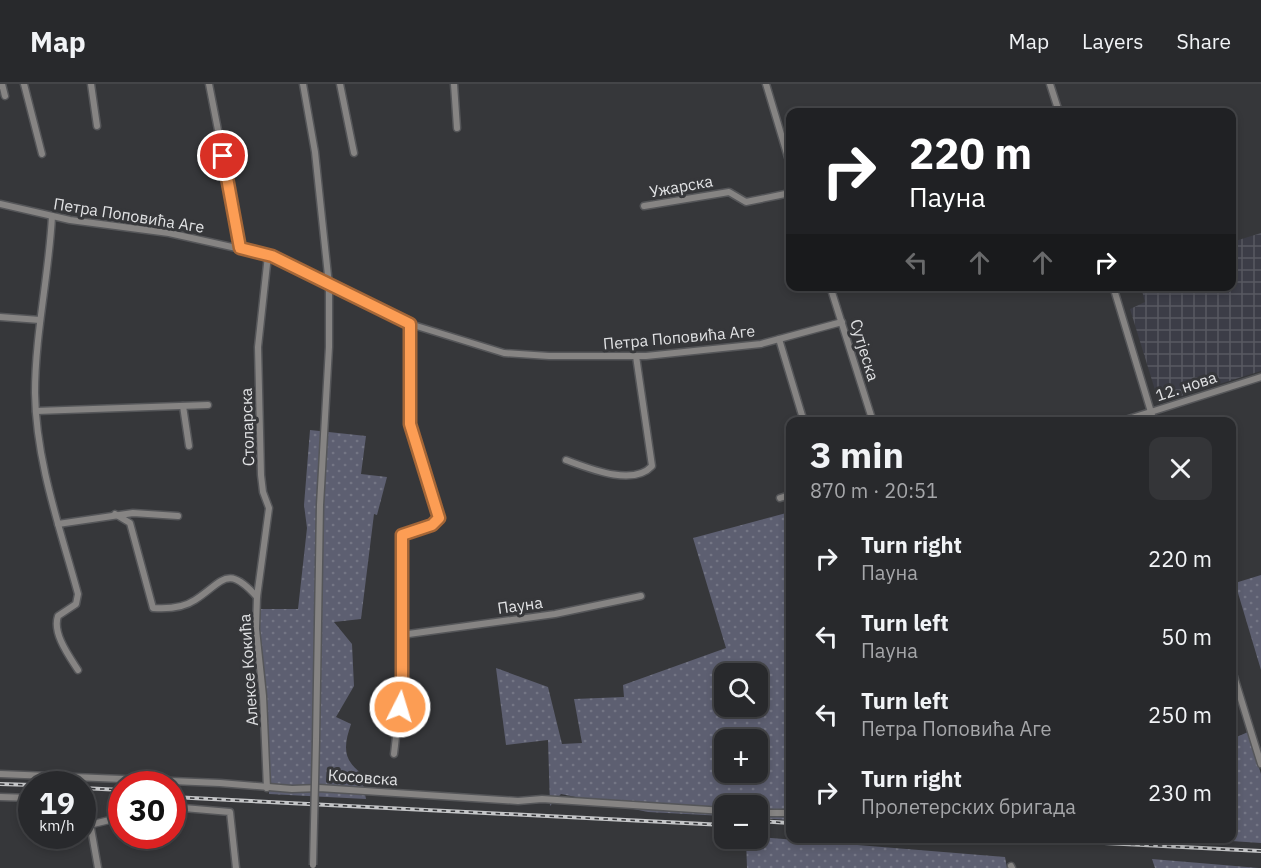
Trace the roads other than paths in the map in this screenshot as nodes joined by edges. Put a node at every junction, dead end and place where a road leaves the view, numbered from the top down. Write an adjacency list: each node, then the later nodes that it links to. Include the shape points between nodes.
1 (2, 84): 10 (street)
2 (24, 84): 16 (street)
3 (91, 84): 12 (street)
4 (209, 84): 21 (street)
5 (303, 84): 23 (street, via 315,152)
6 (340, 84): 15 (street)
7 (454, 84): 13 (street)
8 (766, 84): 14 (street)
9 (1050, 84): 11 (street)
10 (5, 96)
11 (1058, 108)
12 (97, 126)
13 (457, 128)
14 (786, 151)
15 (354, 153)
16 (42, 154)
17 (786, 194): 19 (street, Ужарска, via 746,202 729,192)
18 (0, 204): 20 (street, Петра Поповића Аге)
19 (644, 206)
20 (52, 216): 21 (street, Петра Поповића Аге); 27 (street)
21 (240, 248): 22 (street, Петра Поповића Аге)
22 (268, 255): 23 (street, Петра Поповића Аге); 49 (street, Столарска, via 258,347 261,475 269,508)
23 (329, 285): 29 (street, Петра Поповића Аге); 64 (street, bridge)
24 (832, 291): 28 (street, Сутјеска)
25 (1115, 291): 36 (street)
26 (0, 318): 27 (street)
27 (40, 320): 35 (street)
28 (842, 322): 30 (street, Петра Поповића Аге); 38 (street, Сутјеска)
29 (410, 324): 31 (street, Петра Поповића Аге, via 504,353); 50 (street, via 410,424 439,518 432,525 402,535)
30 (779, 339): 31 (street, Петра Поповића Аге); 37 (street)
31 (636, 356): 42 (street, via 652,466 645,471 611,475)
32 (1261, 377): 36 (street, 12. нова)
33 (208, 405): 34 (street)
34 (183, 406): 35 (street); 41 (street)
35 (36, 411): 47 (street, via 44,470)
36 (1151, 412): 39 (street, 12. нова); 40 (street)
37 (802, 417)
38 (871, 417)
39 (1135, 417)
40 (1152, 417)
41 (189, 446)
42 (566, 460)
43 (786, 496): 44 (street)
44 (780, 498)
45 (115, 514): 46 (street); 47 (street); 49 (street, Алексе Кокића, via 130,523 153,608 170,609 195,600 214,584 232,578 243,580)
46 (178, 516)
47 (58, 524): 51 (street, via 78,599 58,616 57,627)
48 (641, 596): 50 (street, Пауна, via 555,614)
49 (257, 597): 56 (street, Алексе Кокића)
50 (401, 635): 53 (street, via 402,684)
51 (78, 670)
52 (1236, 683): 54 (street)
53 (394, 754)
54 (1261, 764)
55 (0, 774): 56 (street, Косовска)
56 (267, 788): 60 (street, Косовска)
57 (0, 797): 58 (street)
58 (18, 798)
59 (186, 808): 66 (street, via 230,812)
60 (714, 810)
61 (768, 813): 62 (street)
62 (786, 813)
63 (94, 849): 65 (street)
64 (313, 867)
65 (98, 868)
66 (236, 868)

